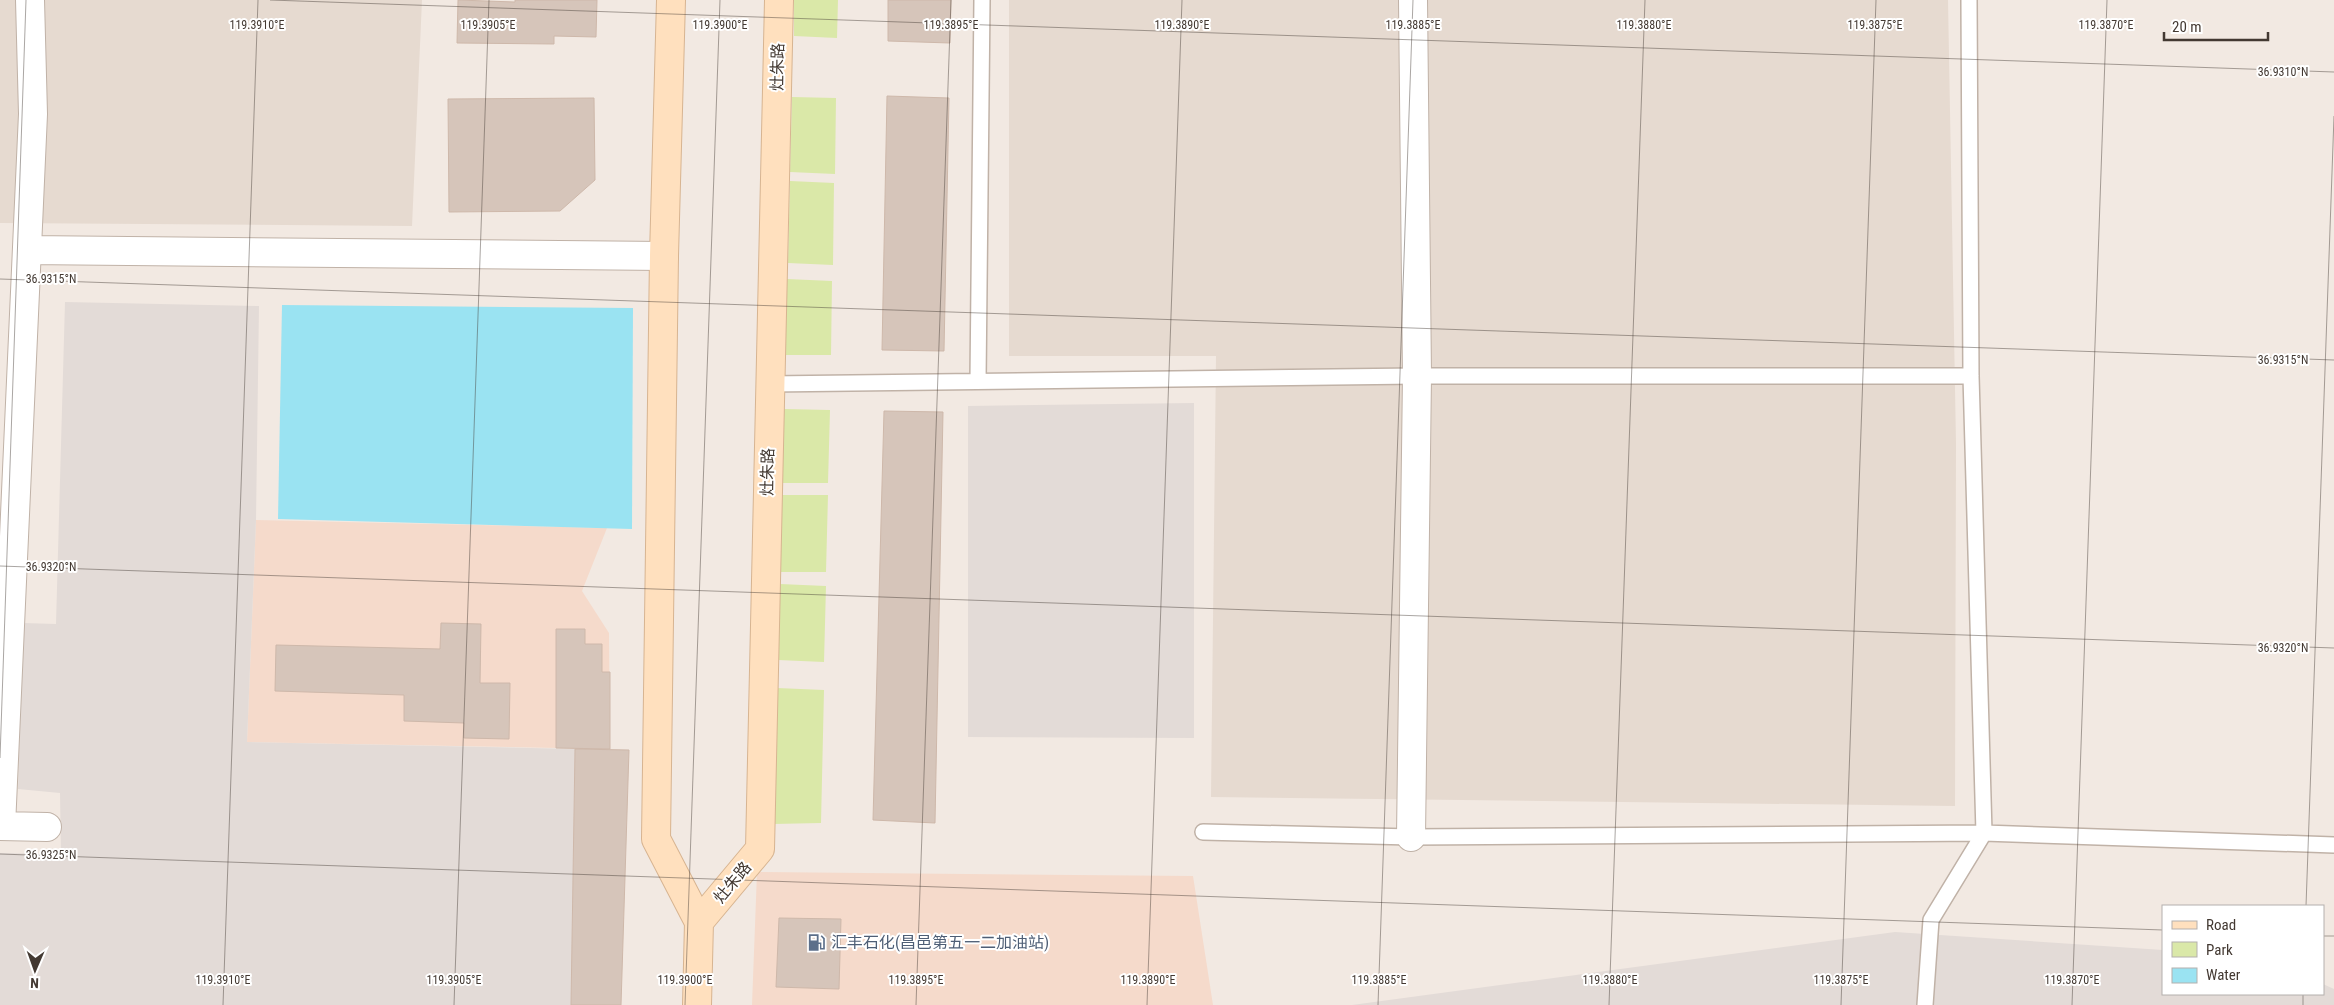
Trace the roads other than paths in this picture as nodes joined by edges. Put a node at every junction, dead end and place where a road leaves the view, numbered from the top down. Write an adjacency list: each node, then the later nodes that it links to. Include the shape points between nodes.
1 (30, 0): 7 (street, via 33,114)
2 (671, 0): 8 (main road, 灶朱路)
3 (779, 0): 12 (main road, 灶朱路)
4 (982, 0): 11 (lane)
5 (1413, 0): 9 (street)
6 (1970, 0): 10 (lane)
7 (27, 250): 8 (street); 13 (street)
8 (664, 256): 19 (main road, 灶朱路, via 656,839)
9 (1417, 376): 10 (lane); 11 (lane); 17 (street)
10 (1971, 376): 16 (lane)
11 (978, 381): 12 (lane)
12 (769, 384): 19 (main road, 灶朱路, via 760,849)
13 (1, 826): 14 (street)
14 (47, 827)
15 (1203, 832): 17 (lane)
16 (1984, 833): 17 (lane); 18 (lane); 21 (lane, via 1930,920)
17 (1412, 837)
18 (2334, 845)
19 (699, 922): 20 (main road, 灶朱路)
20 (697, 1005)
21 (1925, 1005)

